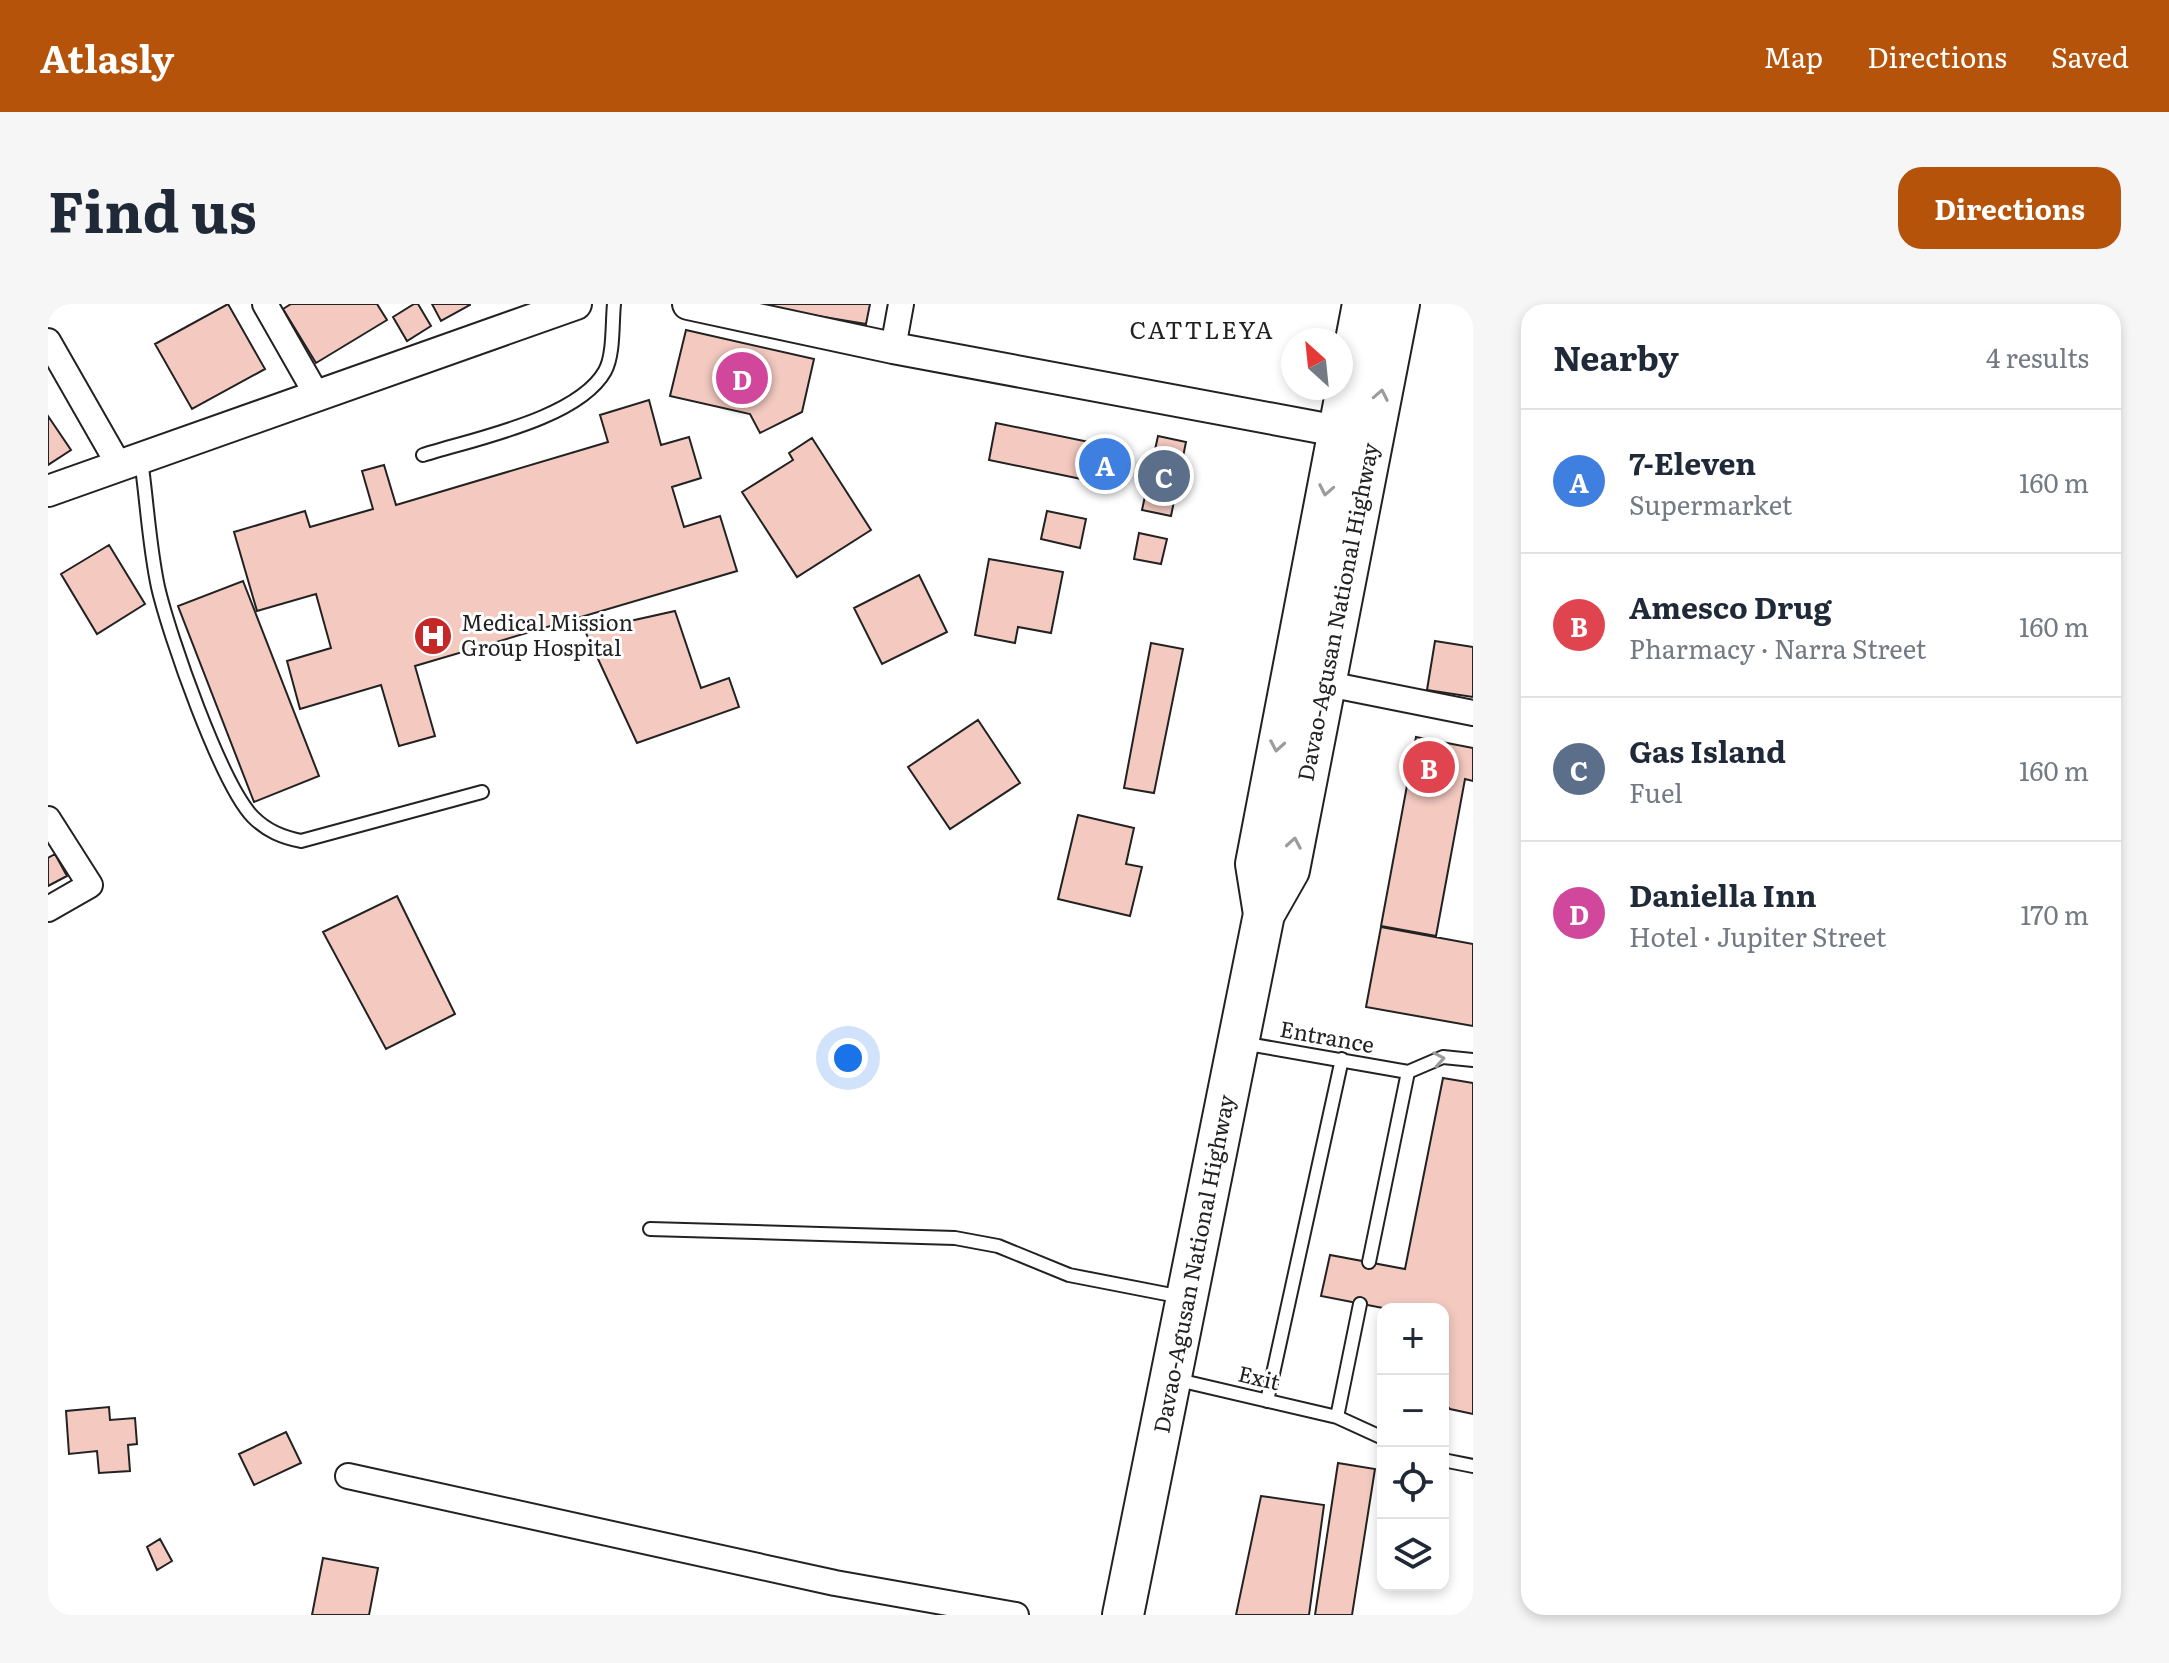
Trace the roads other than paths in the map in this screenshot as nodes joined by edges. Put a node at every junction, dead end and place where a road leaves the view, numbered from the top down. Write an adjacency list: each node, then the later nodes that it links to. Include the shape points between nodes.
1 (265, 304): 11 (street)
2 (576, 304): 8 (street)
3 (614, 304): 13 (lane, via 606,370 583,396 547,415)
4 (901, 304): 10 (street)
5 (1363, 304): 12 (highway, Davao-Agusan National Highway)
6 (1399, 304): 12 (highway, Davao-Agusan National Highway, one-way to 6)
7 (717, 307): 10 (street)
8 (515, 313): 11 (street)
9 (48, 341): 14 (street)
10 (893, 348): 12 (street)
11 (318, 397): 14 (street)
12 (1355, 434): 16 (highway, Davao-Agusan National Highway); 21 (highway, Davao-Agusan National Highway, one-way to 21, via 1256,864)
13 (423, 455)
14 (131, 463): 15 (street); 18 (lane, via 158,587 191,687 228,774 253,816 277,835 301,841)
15 (48, 491)
16 (1323, 683): 17 (street); 21 (highway, Davao-Agusan National Highway, one-way to 16, via 1289,870)
17 (1473, 713)
18 (482, 792)
19 (48, 819): 20 (street, via 90,885)
20 (48, 909)
21 (1264, 914): 22 (highway, Davao-Agusan National Highway)
22 (1238, 1042): 23 (lane, Entrance); 28 (highway, Davao-Agusan National Highway)
23 (1342, 1059): 25 (lane, Entrance); 31 (lane)
24 (1473, 1060): 25 (lane, one-way to 24, via 1443,1057)
25 (1408, 1072): 27 (lane)
26 (650, 1229): 28 (lane, via 955,1238 998,1246 1069,1275)
27 (1369, 1262)
28 (1187, 1298): 30 (highway, Davao-Agusan National Highway)
29 (1360, 1304): 32 (lane)
30 (1171, 1378): 31 (lane, Exit); 38 (highway, Davao-Agusan National Highway)
31 (1267, 1401): 32 (lane, Exit)
32 (1337, 1417): 33 (lane, Exit)
33 (1377, 1435)
34 (1449, 1461): 35 (lane)
35 (1473, 1466)
36 (348, 1476): 37 (street, via 788,1573)
37 (1016, 1615)
38 (1123, 1615)

